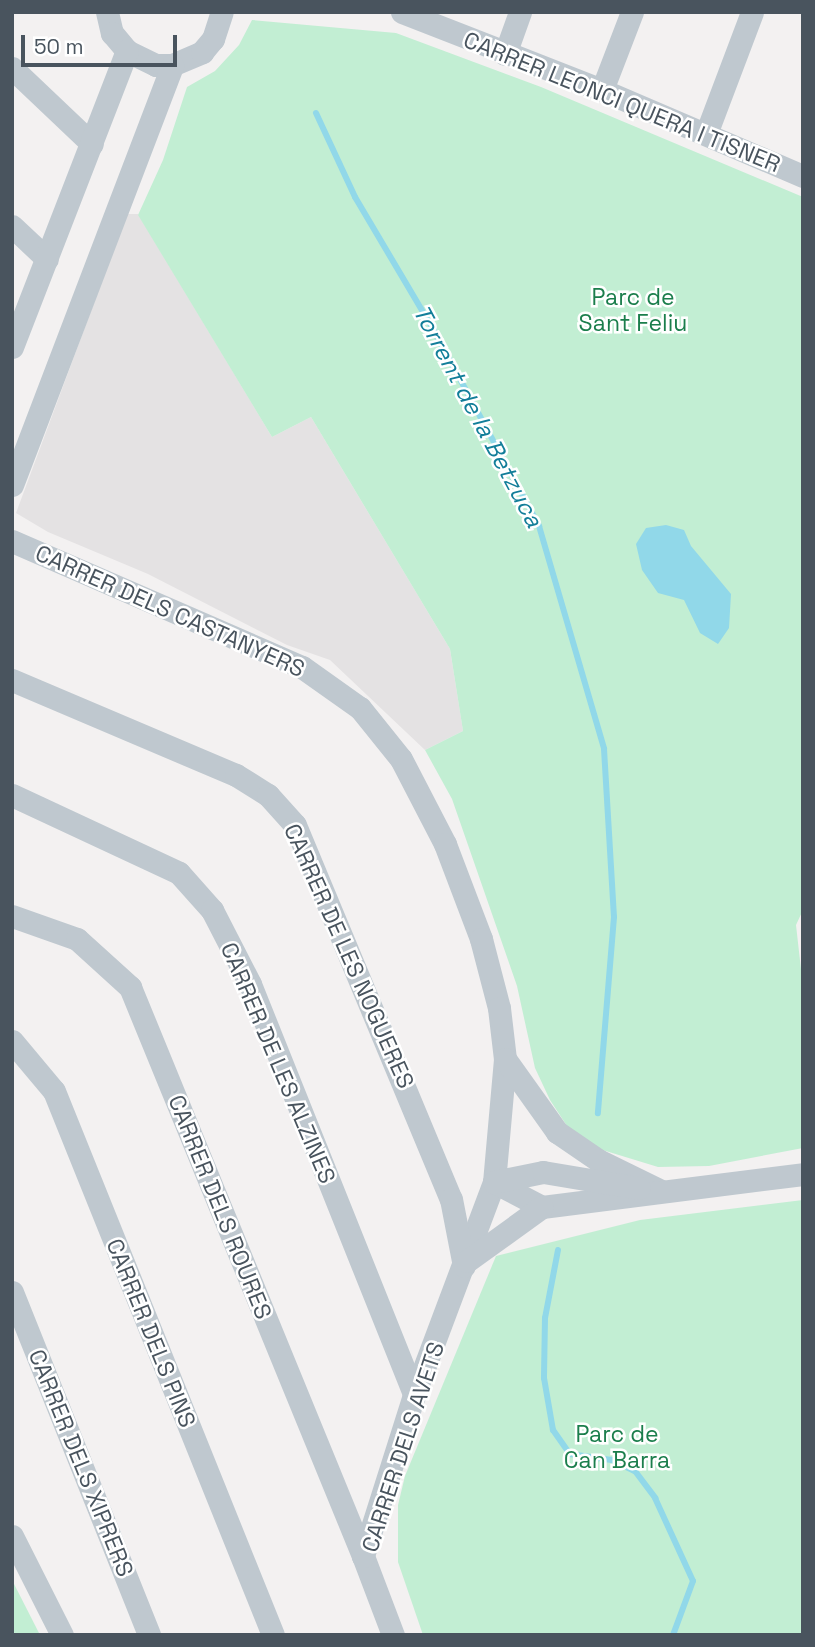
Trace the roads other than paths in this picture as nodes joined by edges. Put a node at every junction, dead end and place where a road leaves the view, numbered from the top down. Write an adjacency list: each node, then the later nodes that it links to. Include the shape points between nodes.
1 (107, 12): 7 (street, via 112,33)
2 (222, 12): 9 (street, via 202,52)
3 (402, 12): 8 (street, CARRER LEONCI QUERA I TISNER)
4 (520, 12): 8 (street)
5 (632, 12): 11 (street)
6 (752, 12): 12 (street)
7 (127, 51): 9 (street, via 148,62); 13 (street)
8 (505, 54): 11 (street, CARRER LEONCI QUERA I TISNER)
9 (172, 65): 18 (street)
10 (12, 68): 13 (street)
11 (602, 90): 12 (street, CARRER LEONCI QUERA I TISNER)
12 (706, 134): 14 (street, CARRER LEONCI QUERA I TISNER)
13 (92, 144): 16 (street)
14 (803, 176)
15 (12, 226): 16 (street)
16 (47, 259): 17 (street)
17 (12, 347)
18 (12, 485)
19 (12, 541): 24 (street, CARRER DELS CASTANYERS, via 302,667 360,708 401,759 445,844 481,940 499,1008)
20 (12, 680): 29 (street, CARRER DE LES NOGUERES, via 236,775 268,795 295,825 452,1199)
21 (12, 795): 31 (street, CARRER DE LES ALZINES, via 179,873 212,910 250,984)
22 (12, 916): 33 (street, CARRER DELS ROURES, via 77,939 130,987)
23 (12, 1041): 36 (street, CARRER DELS PINS, via 54,1091)
24 (505, 1059): 26 (street, CARRER DELS CASTANYERS); 27 (street, via 557,1132)
25 (803, 1174): 27 (street)
26 (495, 1182): 27 (street, via 543,1171); 28 (street); 29 (street, CARRER DELS CASTANYERS)
27 (661, 1191): 28 (street, via 595,1204)
28 (541, 1208): 29 (street)
29 (466, 1263): 31 (street, CARRER DELS AVETS)
30 (12, 1292): 35 (street, CARRER DELS XIPRERS)
31 (415, 1395): 33 (street, CARRER DELS AVETS)
32 (12, 1536): 34 (street)
33 (363, 1556): 37 (street, CARRER DELS AVETS)
34 (62, 1635)
35 (149, 1635)
36 (273, 1635)
37 (393, 1635)

